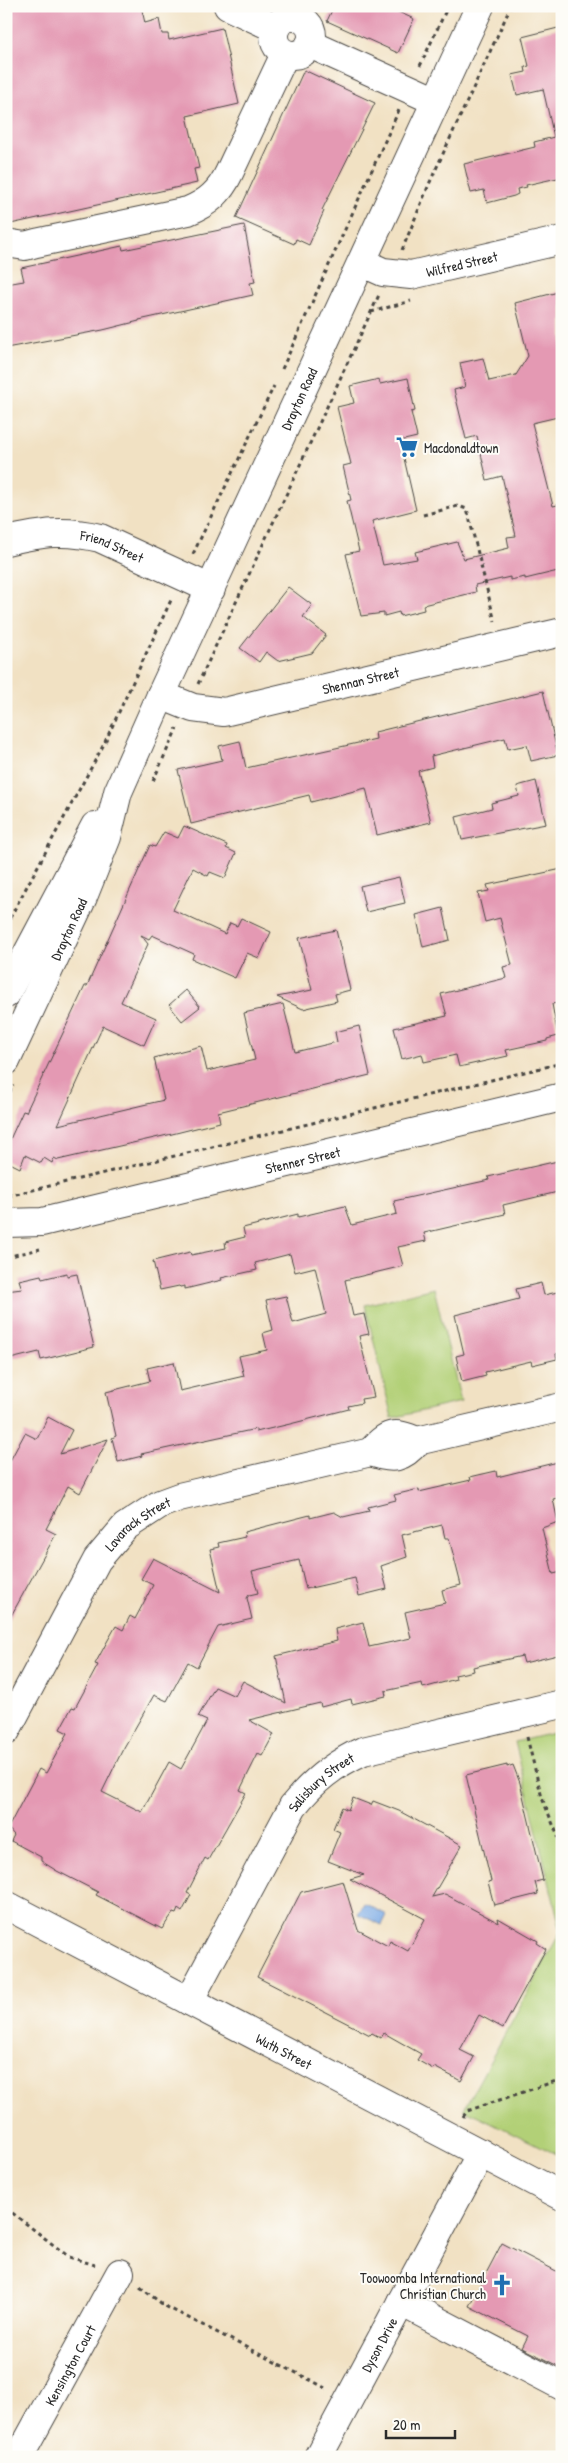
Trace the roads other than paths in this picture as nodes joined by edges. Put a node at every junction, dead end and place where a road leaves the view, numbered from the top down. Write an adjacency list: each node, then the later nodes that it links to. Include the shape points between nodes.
1 (228, 6): 4 (street)
2 (480, 6): 7 (street, Drayton Road)
3 (304, 12): 4 (street, via 281,20); 5 (street, via 312,34)
4 (275, 28): 6 (street, via 273,38)
5 (310, 44): 6 (street, via 304,52); 7 (street)
6 (284, 54): 9 (street, via 227,178 209,200 188,211 25,246)
7 (436, 101): 10 (street, Drayton Road)
8 (562, 240): 10 (street, Wilfred Street, via 418,274 390,273)
9 (6, 243)
10 (363, 263): 12 (street, Drayton Road)
11 (6, 541): 12 (street, Friend Street, via 46,532 100,538)
12 (211, 589): 14 (street, Drayton Road)
13 (562, 632): 14 (street, Shennan Street, via 224,712 202,711)
14 (162, 694): 15 (street, Drayton Road)
15 (118, 792): 16 (street, Drayton Road, via 94,826); 17 (street, Drayton Road, via 107,837 83,897)
16 (6, 994)
17 (6, 1062)
18 (562, 1097): 19 (street, Stenner Street)
19 (42, 1222): 20 (street, Stenner Street); 21 (street, Stenner Street)
20 (6, 1223)
21 (6, 1238)
22 (562, 1407): 24 (street, Lavarack Street, via 417,1441 397,1458 371,1452 160,1504 125,1527 98,1560)
23 (562, 1703): 26 (street, Salisbury Street, via 363,1751 324,1773 293,1806)
24 (6, 1731)
25 (6, 1905): 26 (street, Wuth Street)
26 (189, 2001): 27 (street, Wuth Street)
27 (481, 2153): 28 (street, Wuth Street); 30 (street, Dyson Drive)
28 (562, 2196)
29 (120, 2272): 32 (street, Kensington Court)
30 (401, 2302): 31 (street); 33 (street, Dyson Drive)
31 (562, 2386)
32 (20, 2457)
33 (318, 2457)

